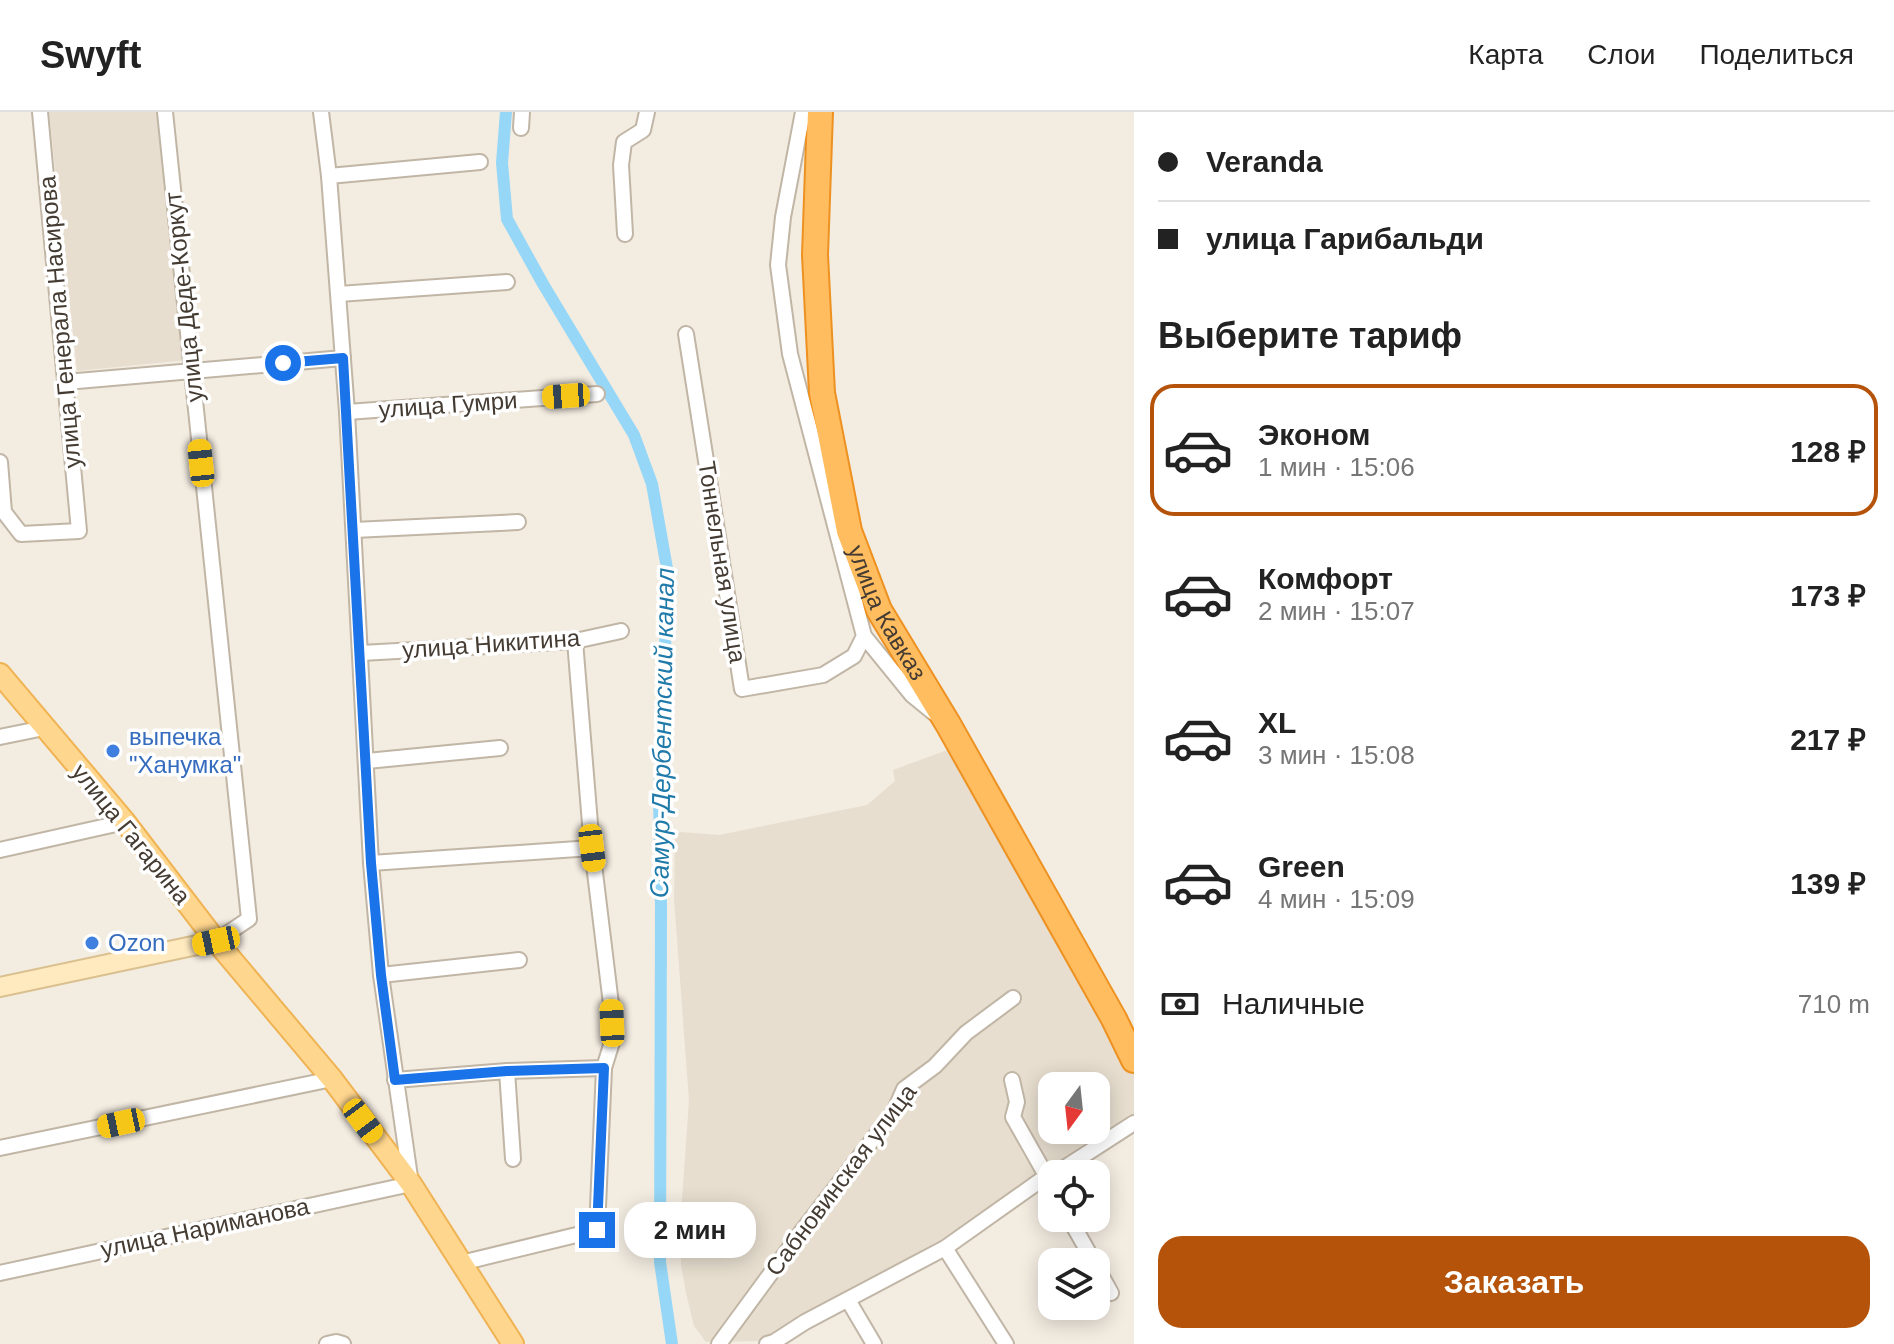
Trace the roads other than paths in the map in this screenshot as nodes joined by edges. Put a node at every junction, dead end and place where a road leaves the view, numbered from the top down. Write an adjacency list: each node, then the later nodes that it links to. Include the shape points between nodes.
1 (40, 112): 17 (street, улица Генерала Насирова)
2 (165, 112): 16 (street, улица Деде-Коркут)
3 (321, 112): 10 (street)
4 (522, 112): 8 (street)
5 (647, 112): 11 (street, via 643,130 624,142)
6 (803, 112): 24 (street, via 778,265 790,354)
7 (820, 112): 28 (highway, улица Кавказ, via 815,255 822,393 849,531 879,610)
8 (521, 128)
9 (480, 162): 10 (street)
10 (329, 176): 13 (street)
11 (625, 234)
12 (507, 282): 13 (street)
13 (339, 294): 15 (street)
14 (686, 334): 24 (street, Тоннельная улица, via 742,689 823,675 854,656)
15 (343, 358): 16 (street); 19 (street)
16 (192, 372): 17 (street); 37 (street, улица Деде-Коркут, via 249,919)
17 (66, 382): 20 (street, улица Генерала Насирова, via 79,531 21,534 4,512)
18 (597, 394): 19 (street, улица Гумри)
19 (347, 412): 22 (street)
20 (0, 462)
21 (518, 522): 22 (street)
22 (354, 530): 26 (street)
23 (621, 631): 25 (street, улица Никитина)
24 (864, 636): 28 (street, via 912,695)
25 (575, 641): 26 (street, улица Никитина); 34 (street)
26 (361, 653): 32 (street)
27 (0, 674): 29 (main road, улица Гагарина)
28 (948, 724): 42 (highway, улица Кавказ)
29 (44, 728): 30 (street); 33 (main road, улица Гагарина)
30 (0, 737)
31 (500, 748): 32 (street)
32 (367, 761): 36 (street)
33 (125, 822): 35 (street); 37 (main road, улица Гагарина)
34 (592, 848): 36 (street); 43 (street, via 611,1004 612,1042)
35 (0, 850)
36 (371, 863): 39 (street)
37 (216, 941): 40 (street); 45 (main road, улица Гагарина)
38 (519, 960): 39 (street)
39 (381, 975): 46 (street)
40 (0, 987)
41 (1013, 998): 62 (street, Сабновинская улица, via 904,1089 894,1112)
42 (1134, 1060)
43 (604, 1068): 44 (street); 56 (street, via 597,1230)
44 (507, 1071): 46 (street); 50 (street)
45 (332, 1079): 49 (street); 54 (main road, улица Гагарина)
46 (395, 1080): 54 (street)
47 (1012, 1080): 51 (street, via 1017,1102 1013,1117)
48 (1134, 1123): 52 (street)
49 (0, 1148)
50 (513, 1159)
51 (1040, 1160)
52 (1080, 1160)
53 (1038, 1182): 55 (street)
54 (411, 1184): 56 (main road, улица Гагарина); 57 (street, улица Нариманова)
55 (945, 1248): 58 (street); 65 (street)
56 (461, 1263): 61 (main road, улица Гагарина)
57 (0, 1273)
58 (848, 1300): 63 (street); 64 (street)
59 (327, 1344): 60 (street)
60 (343, 1344)
61 (513, 1344)
62 (719, 1344)
63 (767, 1344)
64 (874, 1344)
65 (1006, 1344)

